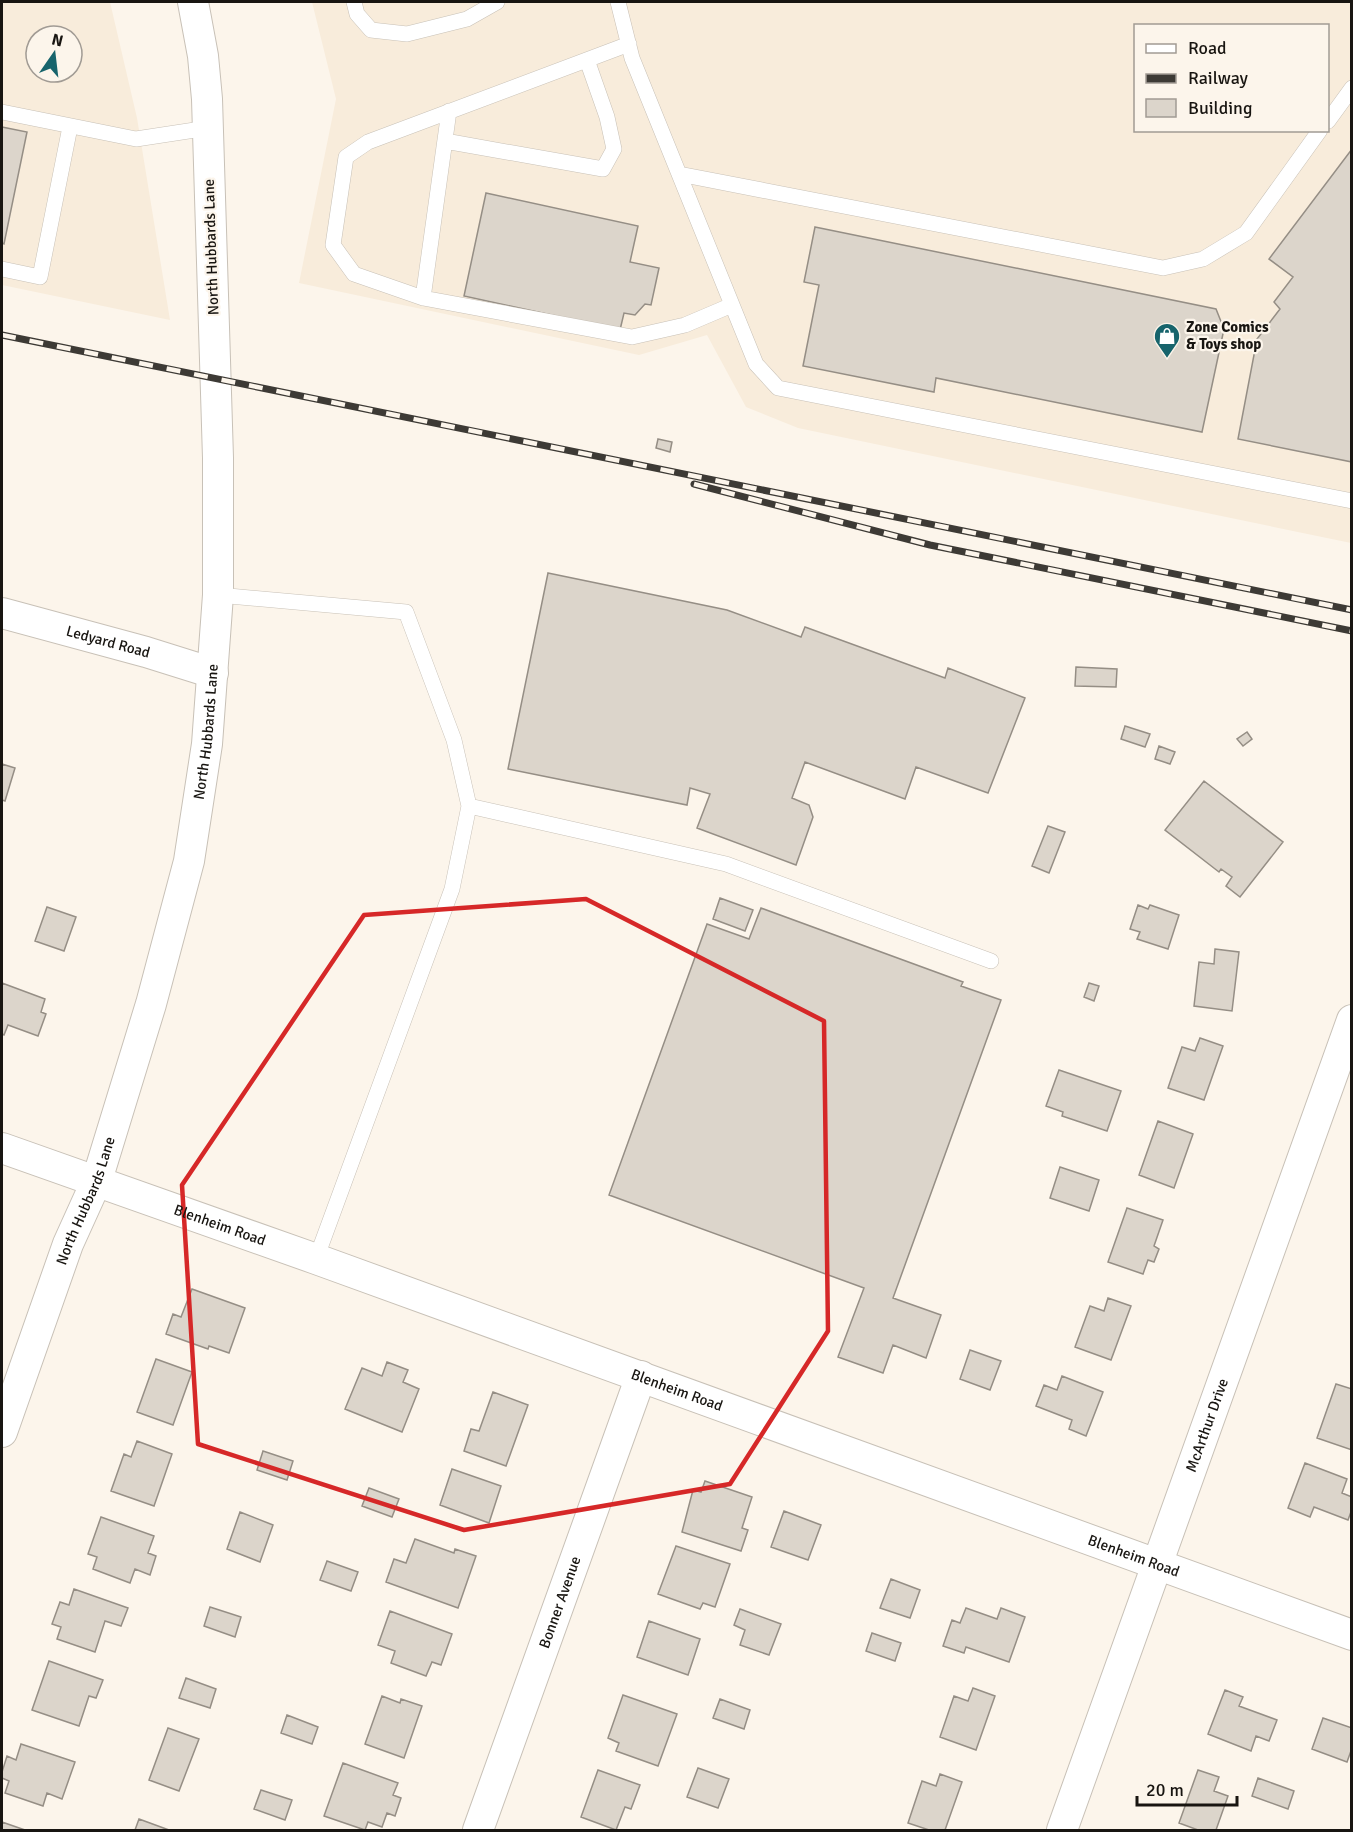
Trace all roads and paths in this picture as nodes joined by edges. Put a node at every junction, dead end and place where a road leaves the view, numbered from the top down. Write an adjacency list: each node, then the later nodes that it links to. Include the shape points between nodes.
1 (193, 2): 12 (street, North Hubbards Lane, via 203,56)
2 (354, 2): 3 (lane, via 357,14 371,30 407,34 467,19)
3 (497, 2)
4 (618, 2): 5 (lane)
5 (629, 44): 6 (lane); 15 (lane)
6 (587, 60): 8 (lane); 14 (lane, via 614,150 603,169)
7 (1352, 88): 10 (lane)
8 (449, 111): 14 (lane); 17 (lane, via 368,142 346,157 333,246 354,274)
9 (2, 112): 11 (lane)
10 (1329, 120)
11 (70, 127): 12 (lane, via 136,139); 16 (lane, via 40,277)
12 (208, 128): 20 (street, North Hubbards Lane)
13 (1319, 132): 15 (lane, via 1246,233 1203,259 1163,268)
14 (445, 141): 17 (lane)
15 (679, 174): 18 (lane)
16 (2, 269)
17 (423, 298): 18 (lane, via 632,337 685,325)
18 (732, 305): 19 (lane, via 756,364 778,388)
19 (1352, 501)
20 (218, 595): 22 (street, North Hubbards Lane); 23 (lane, via 406,612 454,740)
21 (2, 613): 22 (street, Ledyard Road)
22 (213, 673): 27 (street, North Hubbards Lane, via 207,744 189,861 157,984)
23 (469, 806): 24 (lane, via 726,864); 28 (lane, via 452,889)
24 (991, 961)
25 (1352, 1020): 31 (street, McArthur Drive)
26 (2, 1148): 27 (street, Blenheim Road)
27 (97, 1180): 28 (street, Blenheim Road); 30 (street, North Hubbards Lane, via 68,1244)
28 (316, 1259): 29 (street, Blenheim Road)
29 (641, 1376): 31 (street, Blenheim Road); 33 (street, Bonner Avenue)
30 (2, 1432)
31 (1157, 1564): 32 (street, Blenheim Road); 34 (street, McArthur Drive)
32 (1352, 1635)
33 (478, 1830)
34 (1062, 1830)

